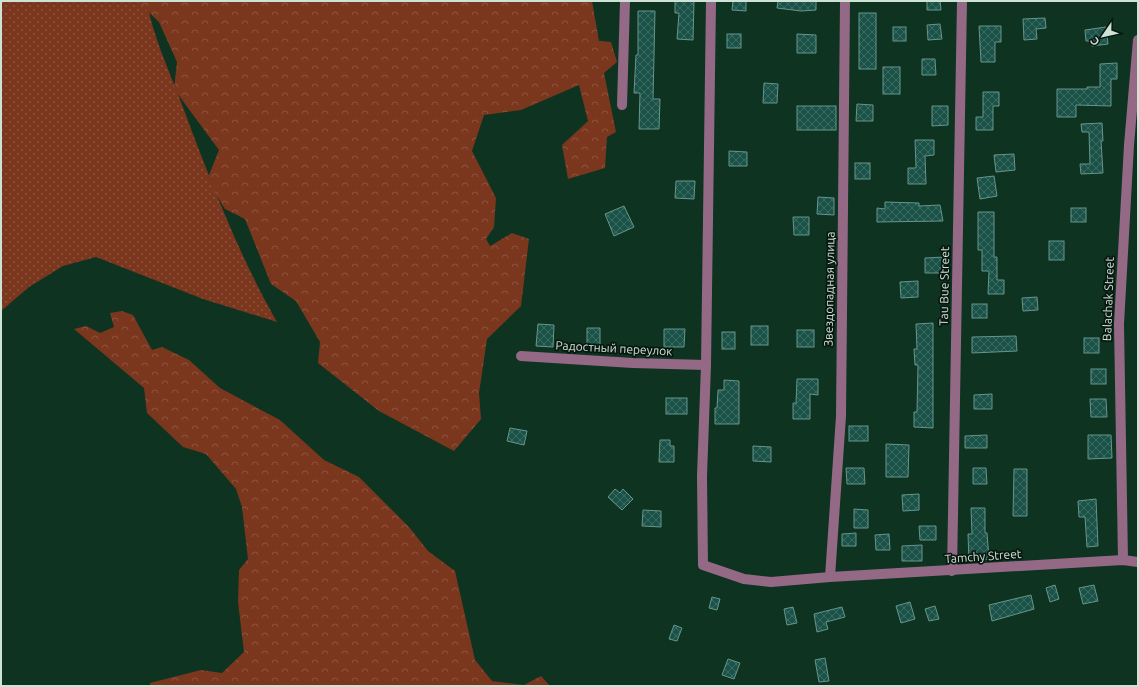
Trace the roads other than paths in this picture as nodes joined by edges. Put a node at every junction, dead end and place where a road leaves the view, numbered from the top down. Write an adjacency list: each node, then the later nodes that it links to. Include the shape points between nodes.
1 (625, 1): 6 (street)
2 (711, 1): 8 (street)
3 (845, 1): 12 (street, Звездопадная улица, via 841,416)
4 (962, 1): 11 (street, Tau Bue Street)
5 (1138, 40): 9 (street, Balachak Street, via 1119,324)
6 (622, 105)
7 (521, 356): 8 (street, Радостный переулок)
8 (706, 365): 12 (street, Tamchy Street, via 702,476 703,565 744,579 771,582)
9 (1123, 560): 10 (street, Tamchy Street); 11 (street, Tamchy Street)
10 (1138, 562)
11 (952, 571): 12 (street, Tamchy Street)
12 (830, 577)

